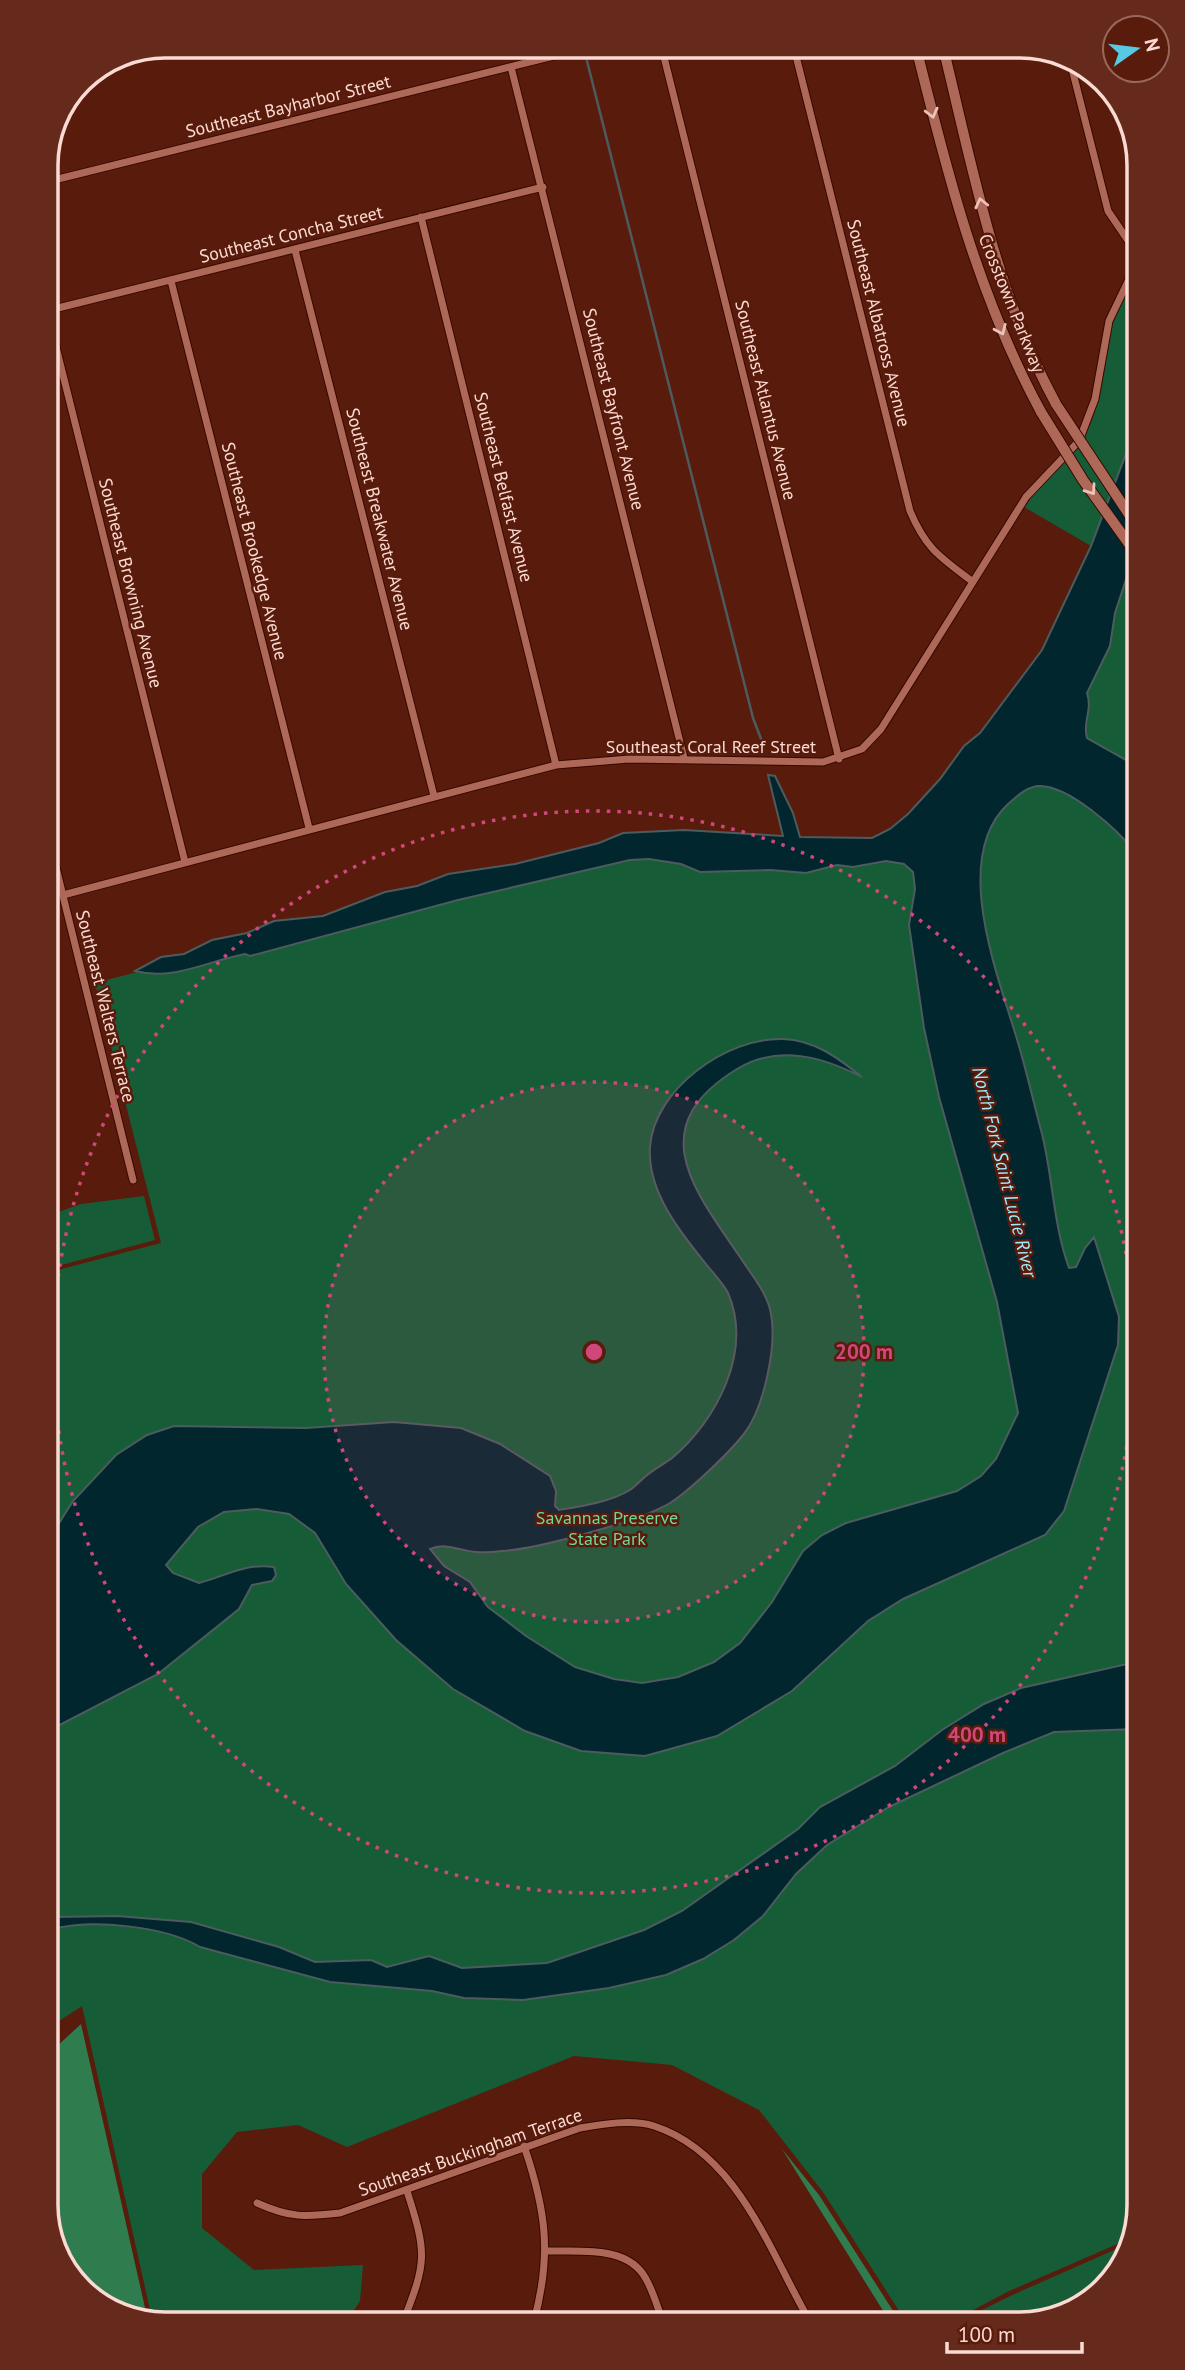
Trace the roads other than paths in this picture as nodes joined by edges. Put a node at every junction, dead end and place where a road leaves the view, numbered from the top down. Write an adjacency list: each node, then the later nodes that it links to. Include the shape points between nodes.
1 (546, 58): 6 (street, Southeast Bayharbor Street)
2 (664, 58): 21 (street, Southeast Atlantus Avenue)
3 (796, 58): 19 (street, Southeast Albatross Avenue, via 909,511 931,550)
4 (919, 58): 18 (main road, Crosstown Parkway, one-way to 18, bridge, via 970,249 998,323 1041,412)
5 (946, 58): 17 (main road, Crosstown Parkway, one-way to 5, bridge, via 1056,404 1026,344 1002,283)
6 (511, 67): 8 (street, Southeast Bayharbor Street); 9 (street, Southeast Bayfront Avenue)
7 (1073, 72): 11 (street, via 1108,211)
8 (58, 179)
9 (543, 187): 10 (street, Southeast Concha Street); 20 (street, Southeast Bayfront Avenue)
10 (421, 217): 12 (street, Southeast Concha Street); 22 (street, Southeast Belfast Avenue)
11 (1127, 239)
12 (295, 250): 13 (street, Southeast Concha Street); 23 (street, Southeast Breakwater Avenue)
13 (171, 281): 15 (street, Southeast Concha Street); 24 (street, Southeast Brookedge Avenue)
14 (1127, 283): 19 (street, Southeast Coral Reef Street, via 1109,321 1095,399 1082,434 1026,497)
15 (58, 308)
16 (58, 355): 25 (street, Southeast Browning Avenue)
17 (1127, 511)
18 (1127, 541)
19 (973, 582): 21 (street, Southeast Coral Reef Street, via 881,729 862,750)
20 (684, 758): 21 (street, Southeast Coral Reef Street); 22 (street, Southeast Coral Reef Street)
21 (839, 759)
22 (556, 765): 23 (street, Southeast Coral Reef Street)
23 (434, 796): 24 (street, Southeast Coral Reef Street)
24 (309, 828): 25 (street, Southeast Coral Reef Street)
25 (185, 862): 27 (street, Southeast Coral Reef Street)
26 (58, 875): 27 (street, Southeast Walters Terrace)
27 (63, 895): 28 (street, Southeast Walters Terrace)
28 (134, 1180)
29 (524, 2146): 30 (street, Southeast Buckingham Terrace); 32 (street, via 546,2222); 36 (street, Southeast Buckingham Terrace, via 580,2127 613,2123 653,2126 681,2139 711,2161 736,2190)
30 (407, 2191): 31 (street, Southeast Buckingham Terrace, via 340,2213 307,2217 284,2215); 33 (street, via 423,2239 422,2274)
31 (257, 2203)
32 (547, 2251): 34 (street); 35 (street, via 603,2252 629,2260 645,2277)
33 (407, 2312)
34 (536, 2312)
35 (659, 2312)
36 (805, 2312)

